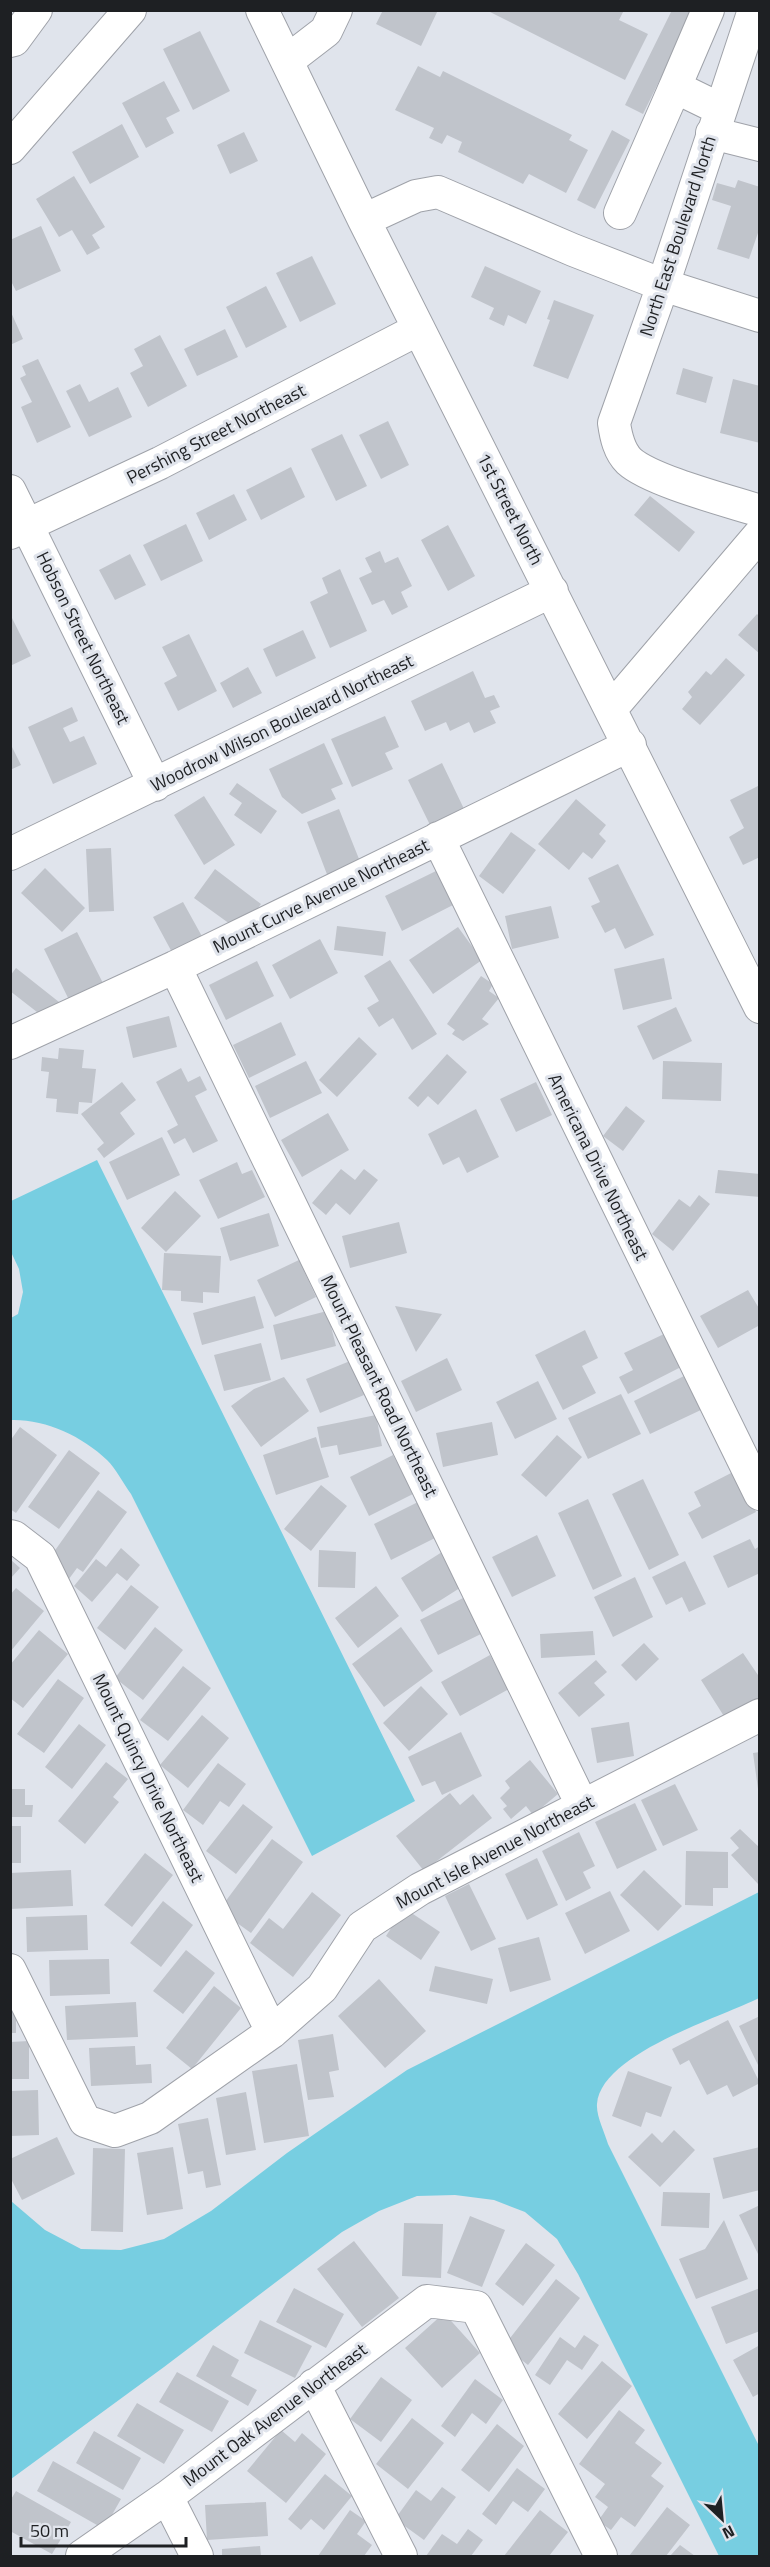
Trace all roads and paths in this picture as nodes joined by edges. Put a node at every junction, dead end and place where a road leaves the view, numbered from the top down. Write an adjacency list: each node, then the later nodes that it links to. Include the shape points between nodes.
1 (36, 10): 7 (street, via 22,32)
2 (262, 10): 8 (street, 1st Street North)
3 (336, 10): 8 (street, via 326,32)
4 (708, 10): 9 (street)
5 (754, 10): 10 (street, North East Boulevard North)
6 (117, 15): 12 (street)
7 (10, 41)
8 (287, 61): 14 (street, 1st Street North)
9 (675, 87): 10 (street); 13 (street)
10 (716, 121): 11 (street); 15 (street, North East Boulevard North)
11 (759, 145)
12 (10, 148)
13 (620, 213)
14 (364, 220): 15 (street, via 416,196 438,192); 17 (street, 1st Street North)
15 (663, 285): 16 (street); 19 (street, North East Boulevard North, via 614,423 617,442 629,460 648,473)
16 (759, 316)
17 (419, 328): 20 (street, Pershing Street Northeast, via 160,464); 22 (street, 1st Street North)
18 (10, 490): 20 (street, Hobson Street Northeast)
19 (759, 511)
20 (19, 530): 25 (street, Hobson Street Northeast)
21 (759, 534): 23 (street)
22 (552, 591): 23 (street, 1st Street North); 25 (street, Woodrow Wilson Boulevard Northeast)
23 (611, 709): 24 (street, 1st Street North)
24 (630, 745): 26 (street, Mount Curve Avenue Northeast); 29 (street, 1st Street North)
25 (155, 785): 27 (street, Woodrow Wilson Boulevard Northeast)
26 (438, 838): 28 (street, Mount Curve Avenue Northeast); 31 (street, Americana Drive Northeast)
27 (10, 854)
28 (175, 967): 30 (street, Mount Curve Avenue Northeast); 34 (street, Mount Pleasant Road Northeast)
29 (759, 1007)
30 (10, 1043)
31 (759, 1494)
32 (10, 1536): 36 (street, Mount Quincy Drive Northeast, via 40,1557)
33 (759, 1715): 34 (street, Mount Isle Avenue Northeast)
34 (582, 1805): 36 (street, Mount Isle Avenue Northeast, via 420,1889 362,1927 322,1988)
35 (10, 1970): 36 (street, Mount Isle Avenue Northeast, via 85,2121 116,2131 150,2118)
36 (272, 2032)
37 (315, 2385): 38 (street, Mount Oak Avenue Northeast); 41 (street); 42 (street, Mount Oak Avenue Northeast, via 427,2301 476,2307)
38 (167, 2497): 39 (street, Mount Oak Avenue Northeast); 40 (street)
39 (82, 2556)
40 (197, 2556)
41 (401, 2556)
42 (601, 2556)

